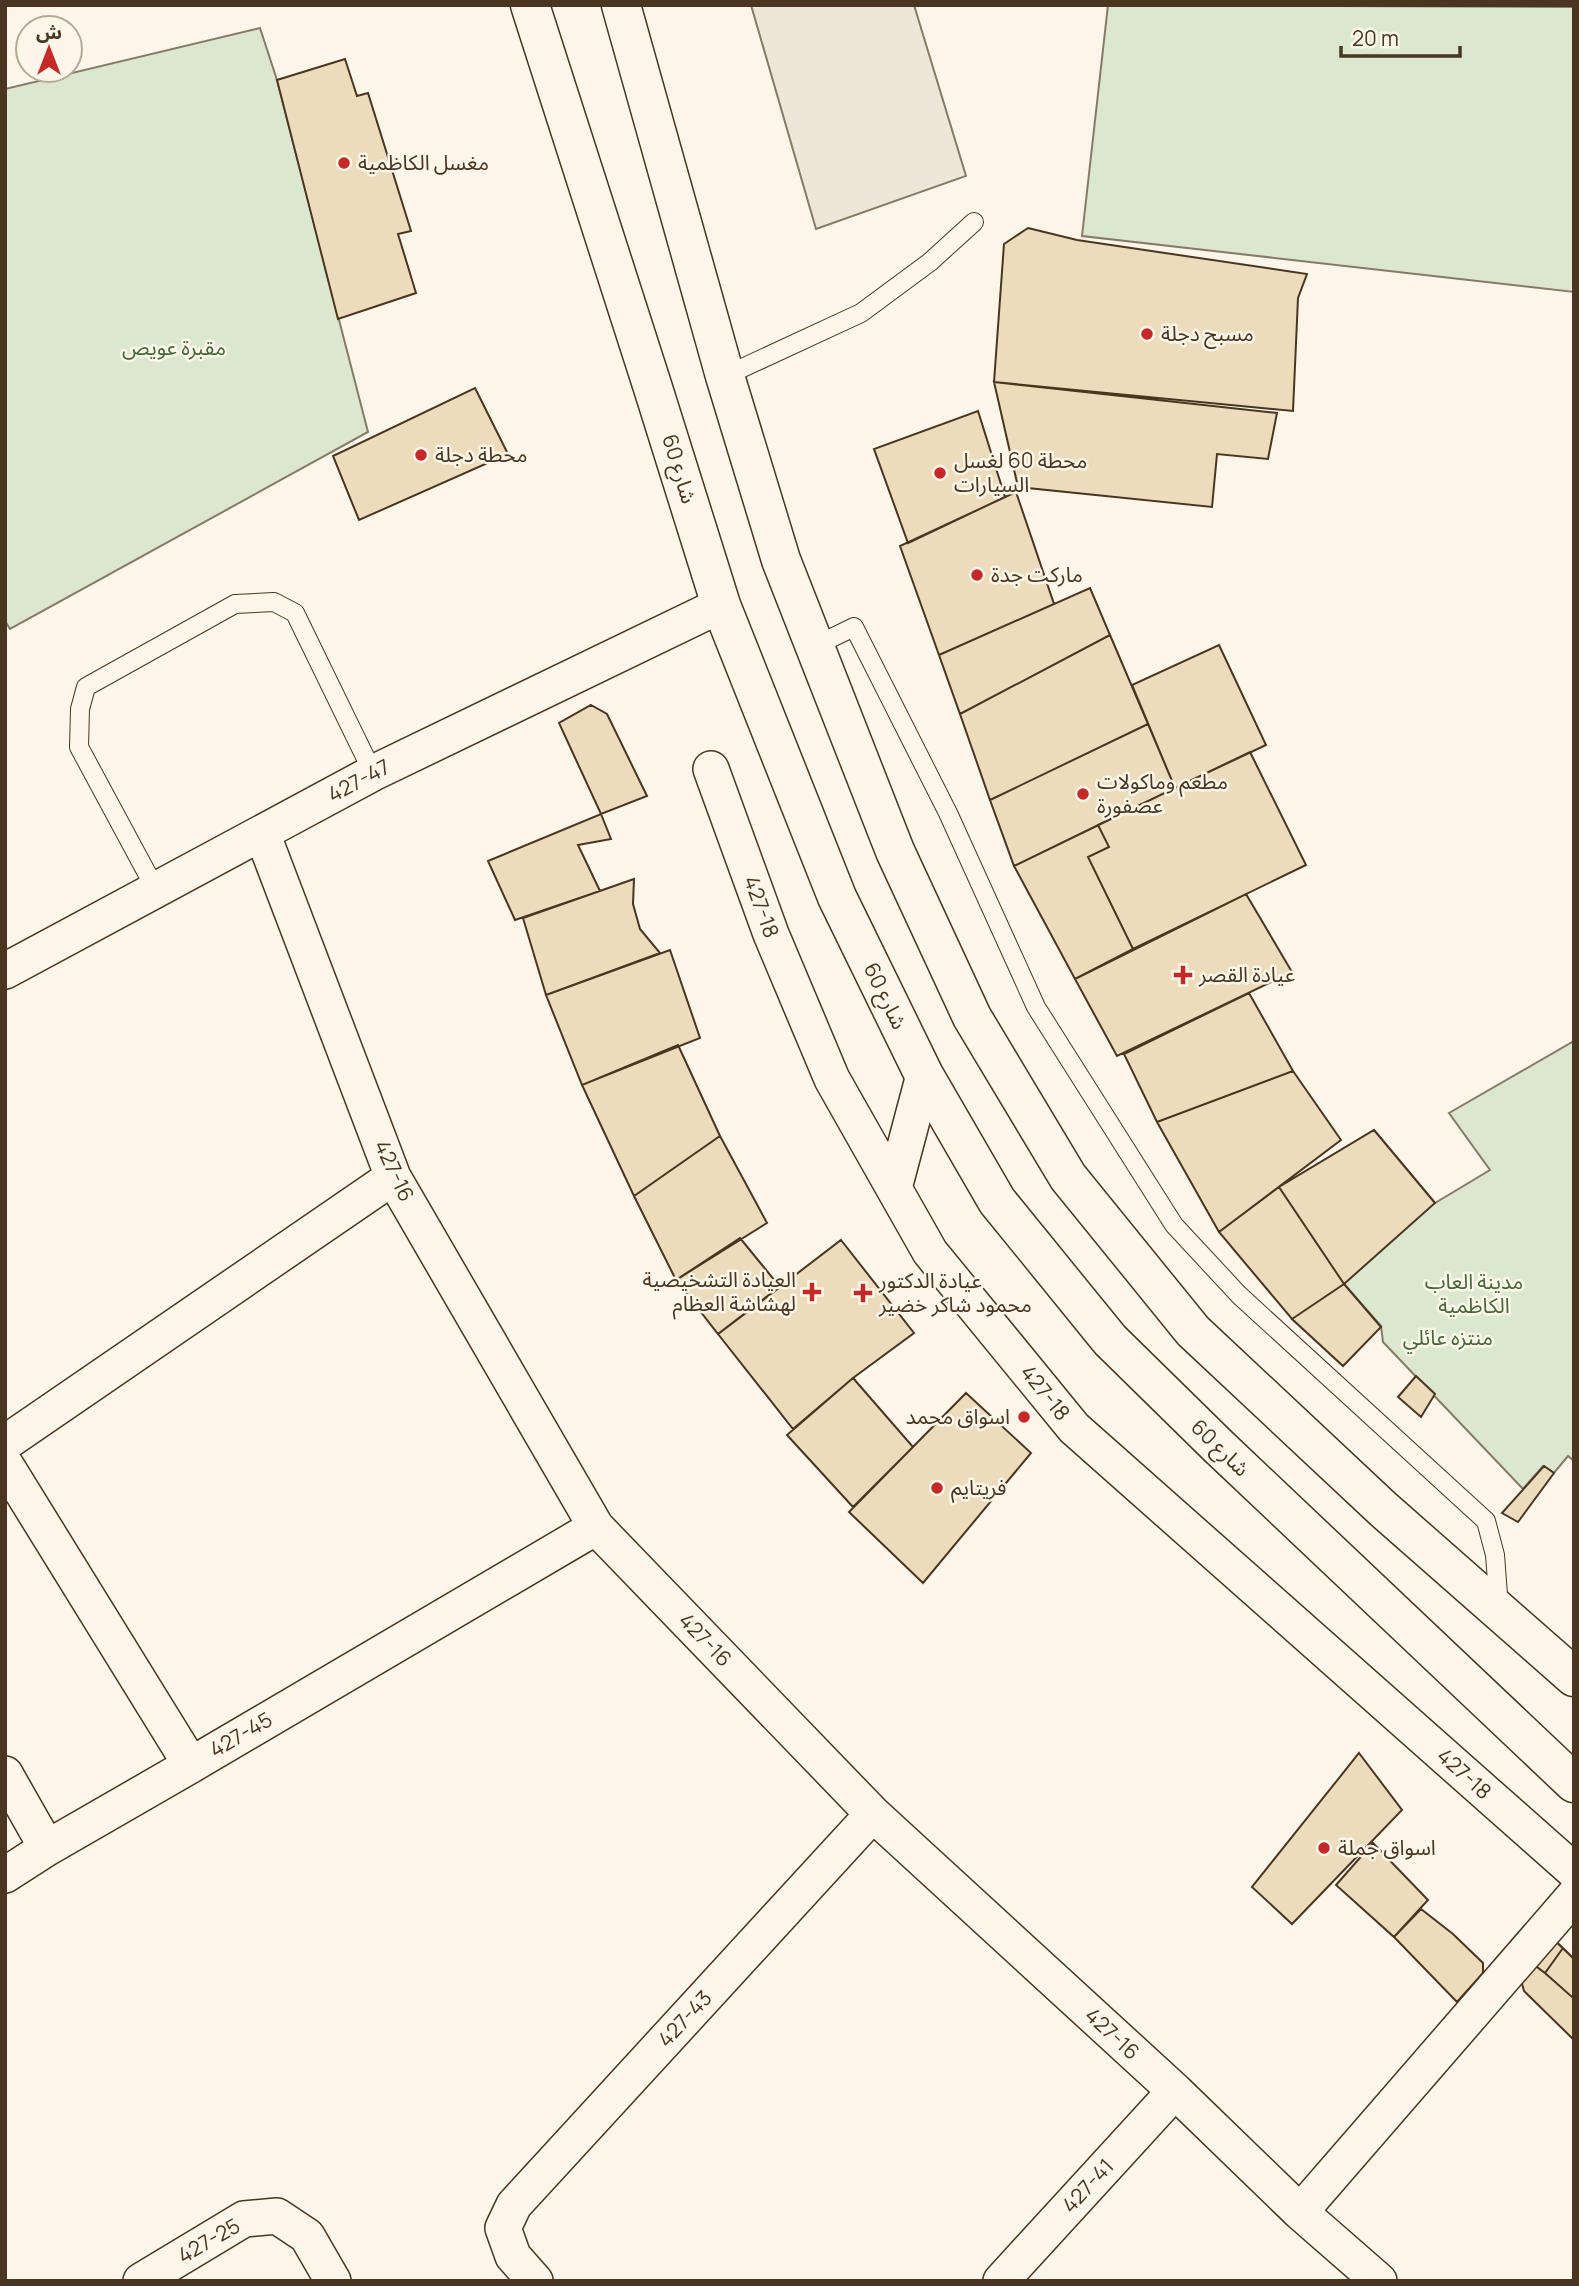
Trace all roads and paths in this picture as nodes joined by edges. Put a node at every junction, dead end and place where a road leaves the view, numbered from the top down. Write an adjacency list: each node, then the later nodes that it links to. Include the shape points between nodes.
1 (530, 5): 5 (street, شارع 60)
2 (621, 5): 4 (street)
3 (974, 222): 4 (lane, via 930,262 861,313)
4 (725, 376): 6 (street, via 781,560)
5 (721, 605): 8 (street, 427-47); 12 (street, شارع 60, via 837,897)
6 (815, 646): 18 (street, via 895,851 972,1017 1068,1177 1193,1331 1383,1510); 18 (lane, via 854,627 948,813 1036,1007 1174,1225 1239,1295 1486,1521 1495,1555)
7 (711, 769): 14 (street, 427-18, via 771,934 832,1079)
8 (373, 773): 9 (street, 427-47); 10 (lane, via 295,613 274,602 235,604 86,687 79,747)
9 (261, 833): 10 (street, 427-47); 13 (street, 427-16)
10 (156, 890): 11 (street, 427-47)
11 (5, 971)
12 (924, 1075): 14 (street); 22 (street, شارع 60, via 997,1201 1110,1340)
13 (393, 1177): 15 (street); 17 (street, 427-16)
14 (894, 1188): 25 (street, 427-18, via 930,1252 1074,1428)
15 (5, 1443)
16 (5, 1464): 20 (street, 427-45)
17 (596, 1527): 20 (street, 427-45); 23 (street, 427-16)
18 (1500, 1612): 19 (street)
19 (1574, 1677)
20 (191, 1765): 24 (street)
21 (5, 1774): 24 (street)
22 (1574, 1783)
23 (873, 1814): 28 (street, 427-16); 32 (street, 427-43, via 514,2205 503,2228 513,2256)
24 (47, 1848): 26 (street)
25 (1574, 1871)
26 (5, 1875)
27 (1574, 1896): 29 (street)
28 (1175, 2091): 29 (street, 427-16); 33 (street, 427-41)
29 (1300, 2212): 34 (street, 427-16)
30 (141, 2281): 31 (street, 427-25, via 244,2219 276,2216 307,2236)
31 (333, 2281)
32 (535, 2281)
33 (1001, 2281)
34 (1379, 2281)

